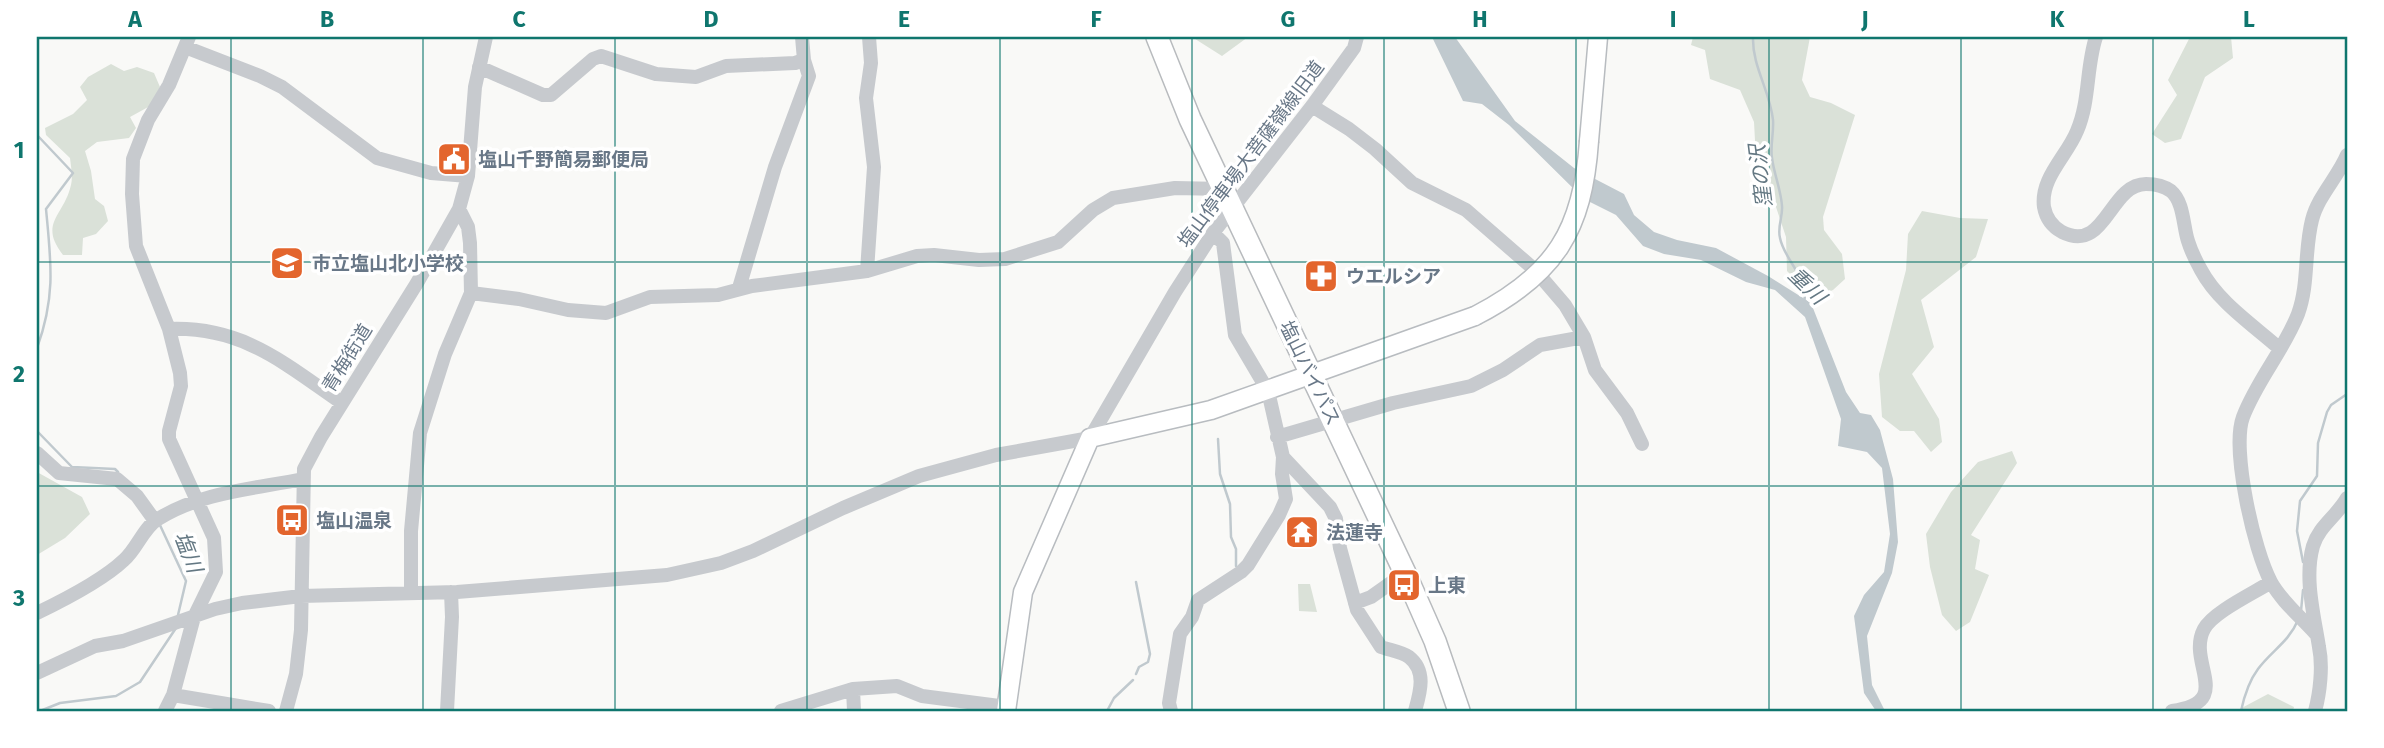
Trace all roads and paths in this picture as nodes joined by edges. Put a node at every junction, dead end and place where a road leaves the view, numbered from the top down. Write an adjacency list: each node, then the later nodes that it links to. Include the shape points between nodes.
1 (486, 37): 10 (street, 青梅街道)
2 (802, 37): 9 (street)
3 (869, 37): 17 (street, via 866,98 874,167)
4 (1157, 37): 14 (highway, 塩山バイパス)
5 (1357, 37): 11 (street, 塩山停車場大菩薩嶺線旧道)
6 (1598, 37): 23 (main road, bridge, via 1587,174 1572,225 1555,253 1525,287 1475,316)
7 (2096, 37): 22 (street, via 2083,116 2044,196 2047,217 2059,231 2078,236 2099,228 2131,187 2154,184 2165,188 2178,201 2189,242 2210,284)
8 (184, 40): 13 (street, via 282,87 377,158 431,173); 20 (street, via 169,85 141,134 133,159 136,246)
9 (804, 60): 10 (street, via 726,66 696,77 656,74 601,55 551,95); 18 (street, via 809,76 771,179)
10 (479, 67): 13 (street, 青梅街道)
11 (1312, 106): 14 (street, 塩山停車場大菩薩嶺線旧道); 21 (street, via 1366,142 1412,183 1466,210 1535,270 1565,305)
12 (2347, 155): 22 (street, via 2315,211 2301,306)
13 (468, 176): 15 (street, 青梅街道)
14 (1227, 198): 16 (street, 塩山停車場大菩薩嶺線旧道); 17 (street, via 1175,188 1113,198 1058,242 1005,258 917,256); 23 (highway, 塩山バイパス)
15 (459, 209): 19 (street, via 468,227); 25 (street, 青梅街道)
16 (1213, 233): 24 (street, via 1223,243 1235,335); 28 (street, 塩山停車場大菩薩嶺線旧道)
17 (867, 271): 18 (street)
18 (739, 288): 19 (street, via 718,295 650,297 606,313)
19 (471, 293): 39 (street, via 445,354 420,433)
20 (169, 329): 25 (street, via 201,329 230,337 275,356); 34 (street, via 181,386 169,439)
21 (1584, 337): 26 (street, via 1541,345 1471,386); 29 (street, via 1595,370 1627,413)
22 (2280, 349): 37 (street, via 2239,429 2258,548)
23 (1311, 375): 24 (main road); 26 (highway, 塩山バイパス)
24 (1268, 391): 27 (street); 28 (main road, via 1211,410)
25 (342, 402): 32 (street, 青梅街道, via 309,458)
26 (1332, 420): 27 (street); 36 (highway, 塩山バイパス)
27 (1278, 437): 31 (street)
28 (1090, 438): 38 (street, via 996,455 919,476 721,563 667,575); 48 (main road, via 1023,592)
29 (1642, 444)
30 (37, 453): 35 (street, via 59,473 117,479)
31 (1283, 457): 41 (street, via 1330,506); 55 (street, via 1286,499 1279,515 1248,565 1198,600 1180,634)
32 (303, 479): 34 (street); 40 (street, 青梅街道)
33 (2347, 498): 44 (street, via 2314,544 2310,581)
34 (195, 500): 35 (street); 43 (street, via 214,538 216,572)
35 (159, 518): 42 (street, via 125,560)
36 (1405, 573): 41 (street); 57 (highway, 塩山バイパス)
37 (2271, 582): 44 (street); 58 (street, via 2206,625 2199,641 2205,675 2202,700 2194,707)
38 (451, 592): 39 (street); 52 (street)
39 (411, 593): 40 (street)
40 (301, 596): 43 (street, via 242,603); 51 (street, 青梅街道, via 296,674)
41 (1355, 603): 56 (street, via 1381,648 1408,656 1415,663 1422,687)
42 (37, 613)
43 (193, 617): 45 (street, via 95,646); 47 (street)
44 (2316, 634): 59 (street, via 2320,656)
45 (37, 673)
46 (853, 689): 48 (street, via 897,686 935,698); 53 (street); 54 (street)
47 (173, 695): 49 (street); 50 (street)
48 (1006, 709)
49 (165, 711)
50 (269, 711)
51 (286, 711)
52 (447, 711)
53 (781, 711)
54 (854, 711)
55 (1171, 711)
56 (1415, 711)
57 (1459, 711)
58 (2172, 711)
59 (2315, 711)

